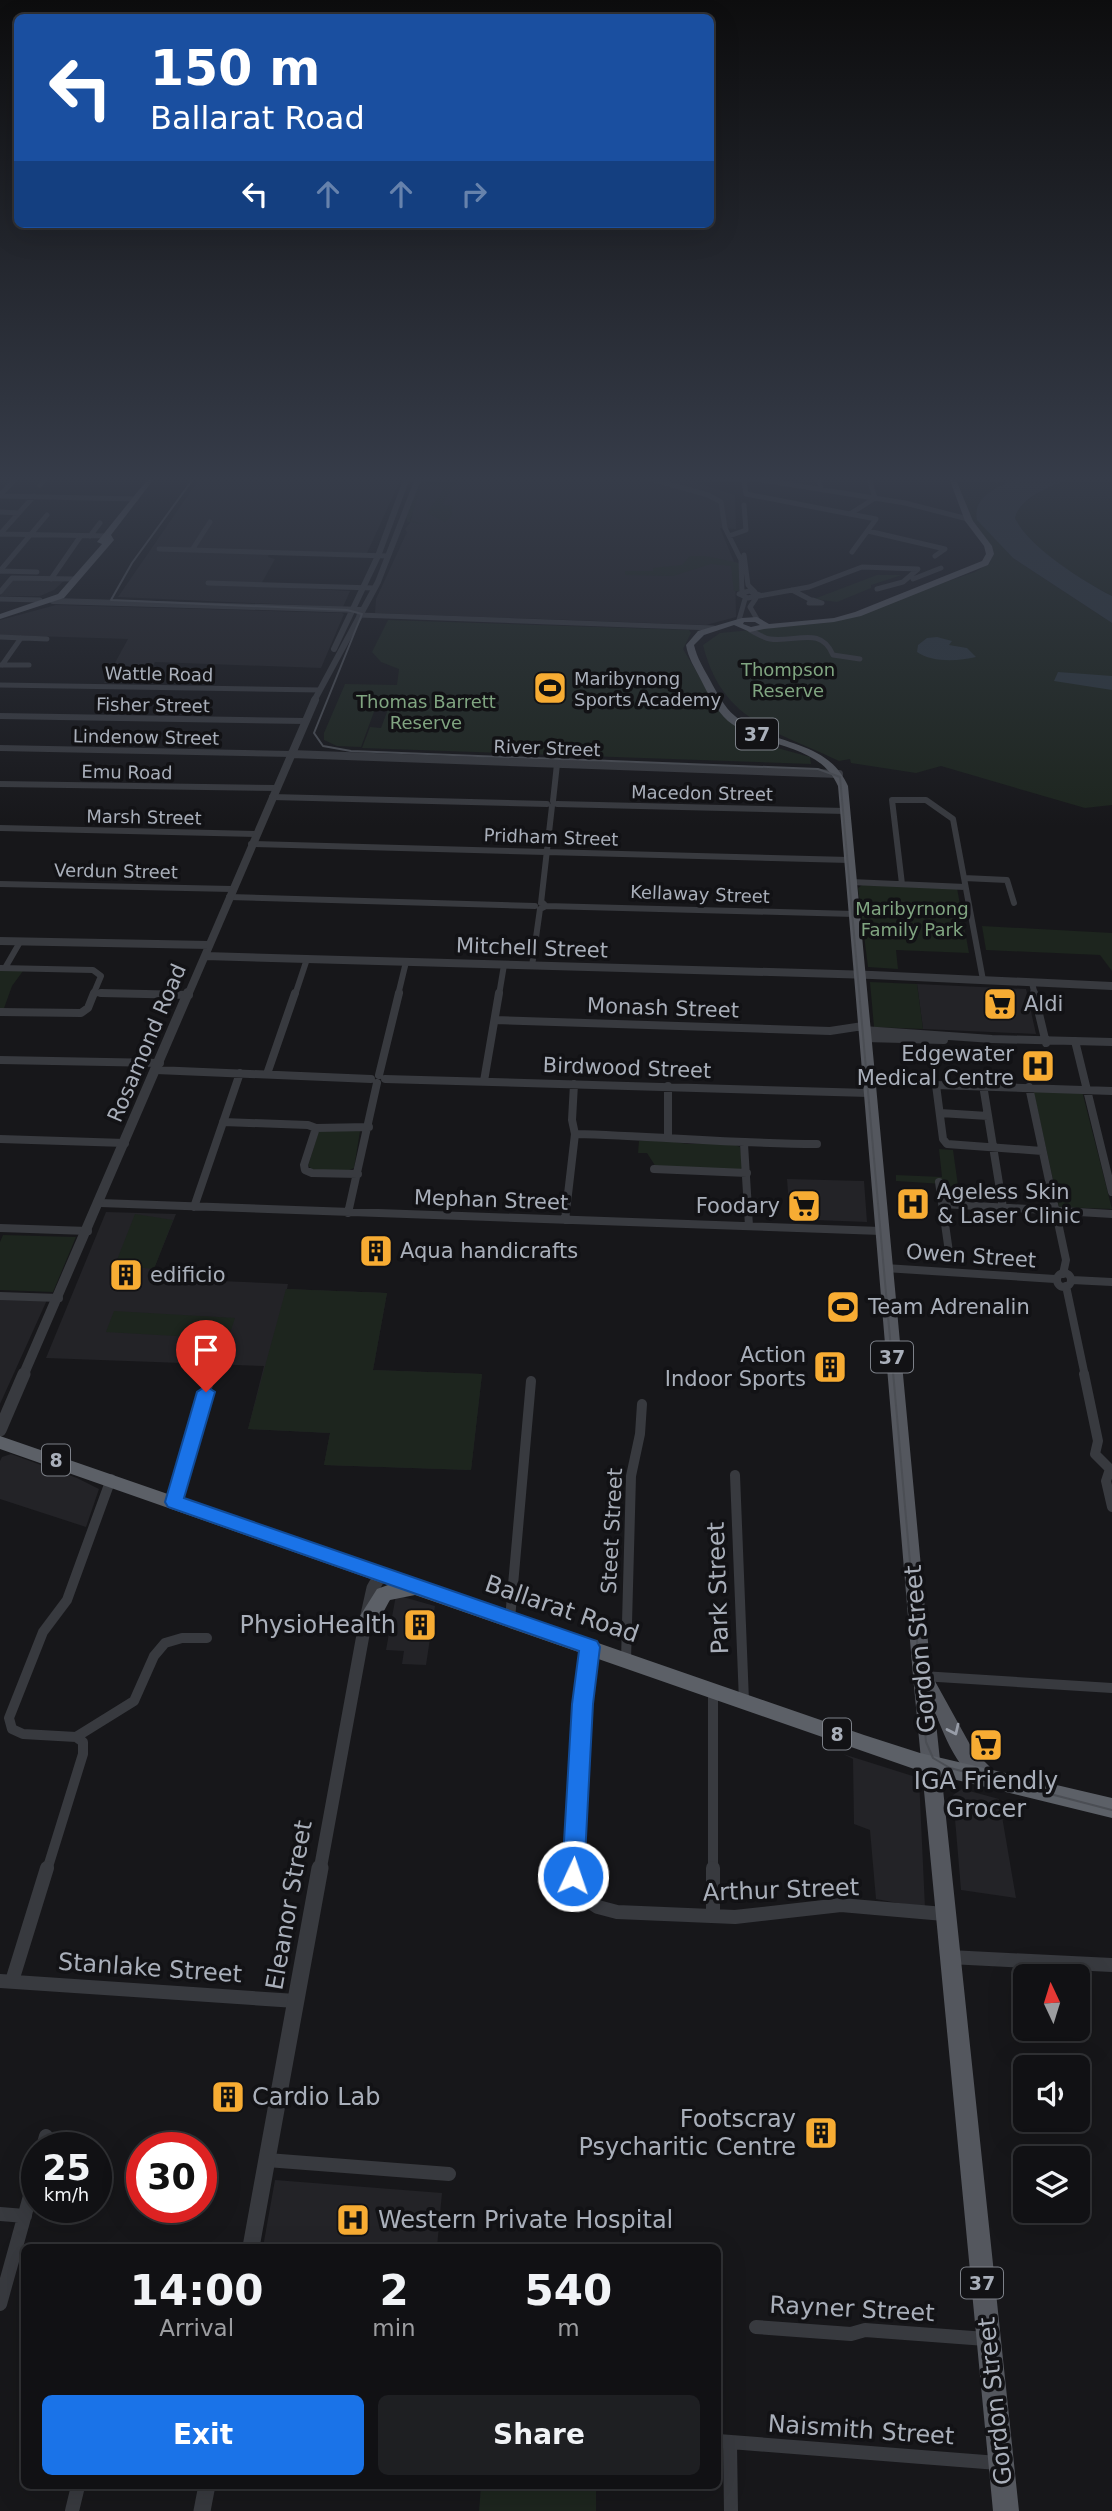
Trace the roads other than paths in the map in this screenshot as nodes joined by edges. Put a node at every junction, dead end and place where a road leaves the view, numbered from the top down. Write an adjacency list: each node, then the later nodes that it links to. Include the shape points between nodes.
1 (54, 592): 11 (main road)
2 (65, 592): 13 (main road)
3 (362, 592): 15 (street, Rosamond Road)
4 (372, 592): 16 (street, Rosamond Road)
5 (771, 592): 8 (street)
6 (800, 592): 12 (street)
7 (910, 592): 19 (main road, 37, via 851,615)
8 (757, 594): 9 (street); 19 (street, via 750,607)
9 (744, 595): 18 (street)
10 (0, 599): 11 (street)
11 (40, 600): 13 (main road); 14 (main road)
12 (811, 600)
13 (53, 601): 15 (street); 17 (main road)
14 (0, 611)
15 (351, 613): 16 (street); 31 (street, Rosamond Road)
16 (360, 614): 20 (street); 31 (street, Rosamond Road)
17 (0, 617)
18 (739, 621): 19 (main road, 37); 21 (main road, 37); 22 (main road, via 738,626)
19 (761, 624): 22 (main road, 37); 26 (street, via 764,635)
20 (678, 626): 21 (street); 24 (street, via 693,629)
21 (713, 628): 24 (main road, 37)
22 (748, 630): 26 (street, via 766,638); 36 (main road, 37, via 711,634 697,651 731,709)
23 (0, 637): 25 (street)
24 (696, 637): 36 (main road, 37, via 690,652 724,711 738,724)
25 (21, 638): 27 (street); 29 (street)
26 (783, 638): 28 (street, via 818,637 828,643 833,655)
27 (47, 639)
28 (860, 659)
29 (1, 665): 30 (street)
30 (29, 665)
31 (327, 671): 33 (street, Rosamond Road)
32 (0, 685): 33 (street, Wattle Road)
33 (318, 690): 35 (street, Rosamond Road)
34 (0, 716): 35 (street, Fisher Street)
35 (305, 721): 38 (street, Rosamond Road)
36 (762, 734): 40 (main road, 37, via 815,755)
37 (0, 748): 38 (street, Lindenow Street)
38 (291, 754): 39 (street, River Street); 42 (street, Rosamond Road)
39 (557, 764): 40 (street, River Street); 43 (street)
40 (840, 772): 44 (main road, Gordon Street / 37)
41 (0, 784): 42 (street, Emu Road)
42 (274, 792): 43 (street, Macedon Street); 46 (street, Rosamond Road)
43 (552, 804): 44 (street, Macedon Street); 48 (street)
44 (845, 811): 49 (main road, Gordon Street / 37)
45 (0, 830): 46 (street, Marsh Street)
46 (256, 834): 47 (street, Rosamond Road)
47 (251, 844): 48 (street, Pridham Street); 55 (street, Rosamond Road)
48 (546, 853): 49 (street, Pridham Street); 57 (street)
49 (849, 860): 51 (main road, Gordon Street / 37)
50 (964, 878): 53 (street, via 952,817 926,800 892,799); 54 (street); 56 (street, via 1007,880)
51 (851, 882): 53 (street); 58 (main road, Gordon Street / 37)
52 (0, 884): 55 (street, Verdun Street)
53 (902, 884): 54 (street)
54 (965, 887): 68 (street)
55 (230, 893): 57 (street, Kellaway Street); 61 (street, Rosamond Road)
56 (1014, 903)
57 (540, 906): 58 (street, Kellaway Street); 65 (street)
58 (854, 914): 67 (main road, Gordon Street / 37)
59 (0, 941): 60 (street, Mitchell Street)
60 (20, 942): 61 (street, Mitchell Street); 66 (street)
61 (207, 951): 62 (street, Mitchell Street); 72 (street, Rosamond Road)
62 (307, 959): 63 (street, Mitchell Street); 84 (street)
63 (406, 962): 64 (street, Mitchell Street); 85 (street)
64 (504, 965): 65 (street, Mitchell Street); 74 (street)
65 (532, 966): 67 (street, Mitchell Street)
66 (3, 968): 71 (street, via 96,971 101,976)
67 (859, 976): 68 (street, Mitchell Street); 76 (main road, Gordon Street / 37)
68 (983, 980): 69 (street, Mitchell Street)
69 (1032, 982): 70 (street, Mitchell Street); 77 (street)
70 (1112, 986)
71 (94, 993): 72 (street); 73 (street, via 88,1008 78,1014)
72 (189, 995): 82 (street, Rosamond Road)
73 (0, 1012)
74 (495, 1020): 75 (street, Monash Street); 86 (street)
75 (830, 1031): 76 (street, Monash Street); 76 (street, Monash Street)
76 (864, 1034): 77 (street); 94 (main road, Gordon Street / 37)
77 (1046, 1042): 79 (street)
78 (1112, 1042): 79 (street)
79 (1076, 1044): 80 (street); 92 (street)
80 (1112, 1048)
81 (0, 1060): 82 (street)
82 (158, 1067): 83 (street, Birdwood Street); 103 (street, Rosamond Road)
83 (240, 1073): 84 (street, Birdwood Street); 97 (street)
84 (267, 1074): 85 (street, Birdwood Street)
85 (378, 1079): 86 (street, Birdwood Street); 98 (street)
86 (484, 1082): 88 (street, Birdwood Street)
87 (938, 1083): 89 (street); 95 (street)
88 (574, 1084): 90 (street, Birdwood Street); 100 (street)
89 (983, 1085): 91 (street); 96 (street)
90 (668, 1087): 94 (street, Birdwood Street); 101 (street)
91 (1029, 1087): 92 (street); 107 (street)
92 (1086, 1090): 93 (street); 108 (street)
93 (1112, 1091)
94 (869, 1093): 125 (main road, Gordon Street / 37)
95 (940, 1113): 96 (street); 106 (street, via 947,1144)
96 (988, 1116): 106 (street)
97 (223, 1122): 99 (street); 116 (street)
98 (369, 1127): 99 (street); 111 (street)
99 (316, 1128): 111 (street, via 305,1170)
100 (575, 1134): 101 (street); 121 (street)
101 (668, 1136): 104 (street)
102 (0, 1139): 103 (street)
103 (125, 1143): 114 (street, Rosamond Road)
104 (744, 1144): 105 (street); 110 (street)
105 (817, 1144)
106 (994, 1149): 107 (street); 117 (street)
107 (1042, 1152): 118 (street)
108 (1107, 1155): 113 (street)
109 (653, 1169): 110 (street)
110 (747, 1173): 122 (street)
111 (358, 1174): 119 (street)
112 (939, 1182): 115 (street)
113 (1112, 1192)
114 (100, 1203): 116 (street, Mephan Street); 124 (street, Rosamond Road)
115 (943, 1204): 117 (street); 126 (street)
116 (194, 1207): 119 (street, Mephan Street)
117 (1003, 1208): 118 (street)
118 (1055, 1211): 120 (street); 128 (street, via 1066,1260)
119 (348, 1213): 121 (street, Mephan Street)
120 (1112, 1214)
121 (565, 1220): 122 (street, Mephan Street)
122 (750, 1226): 125 (street, Mephan Street)
123 (0, 1228): 124 (street)
124 (88, 1231): 132 (street, Rosamond Road)
125 (881, 1231): 127 (main road, Gordon Street / 37)
126 (949, 1252)
127 (885, 1268): 128 (street, Owen Street); 149 (main road, Gordon Street / 37)
128 (1059, 1277): 130 (street)
129 (1112, 1282): 130 (street)
130 (1069, 1283): 141 (street, via 1098,1441 1096,1454 1111,1469 1106,1480)
131 (0, 1296): 132 (street)
132 (59, 1298): 136 (street, Rosamond Road)
133 (214, 1367): 140 (street)
134 (531, 1381): 144 (street)
135 (642, 1405): 148 (street, Steet Street, via 631,1476)
136 (0, 1430)
137 (0, 1442): 139 (highway, Ballarat Road / 8)
138 (735, 1475): 152 (street, Park Street)
139 (111, 1479): 140 (highway, Ballarat Road / 8); 153 (street, via 67,1600 43,1632 9,1718 12,1729 23,1734)
140 (174, 1502): 142 (highway, Ballarat Road / 8)
141 (1112, 1507)
142 (381, 1574): 143 (highway, Ballarat Road / 8); 145 (street, Eleanor Street)
143 (419, 1588): 144 (highway, Ballarat Road / 8); 145 (highway, via 384,1594)
144 (510, 1619): 147 (highway, Ballarat Road / 8)
145 (365, 1624): 162 (street, Eleanor Street)
146 (208, 1637): 153 (street, via 179,1636 164,1642 155,1652 134,1702)
147 (590, 1647): 148 (highway, Ballarat Road / 8); 158 (street, Arthur Street, via 573,1876 581,1896 617,1912)
148 (626, 1660): 151 (highway, Ballarat Road / 8)
149 (922, 1676): 150 (street); 154 (main road, Gordon Street / 37); 155 (main road, one-way to 155, via 940,1701 971,1765)
150 (1112, 1688)
151 (713, 1690): 152 (highway, Ballarat Road / 8); 158 (street)
152 (744, 1700): 154 (highway, Ballarat Road / 8)
153 (76, 1737): 161 (street, via 83,1742 83,1754)
154 (931, 1764): 155 (highway, Ballarat Road / 8); 157 (main road, Gordon Street / 37)
155 (992, 1779): 156 (highway, Ballarat Road / 8)
156 (1112, 1808)
157 (944, 1914): 158 (street, Arthur Street, via 841,1905); 159 (main road, Gordon Street / 37)
158 (713, 1916)
159 (949, 1957): 160 (street); 171 (main road, Gordon Street / 37)
160 (1112, 1965)
161 (6, 1981): 162 (street, Stanlake Street)
162 (296, 2001): 163 (street, Eleanor Street)
163 (267, 2160): 164 (street); 168 (street, Eleanor Street)
164 (449, 2174)
165 (0, 2214): 166 (street)
166 (21, 2216)
167 (23, 2223): 169 (street)
168 (252, 2244)
169 (0, 2304)
170 (756, 2327): 171 (street, Rayner Street)
171 (988, 2339): 173 (main road, Gordon Street / 37)
172 (724, 2442): 173 (street, Naismith Street); 178 (street)
173 (1002, 2464): 179 (main road, Gordon Street / 37)
174 (77, 2489): 176 (street)
175 (206, 2489): 177 (street)
176 (72, 2511)
177 (202, 2511)
178 (731, 2511)
179 (1006, 2511)

